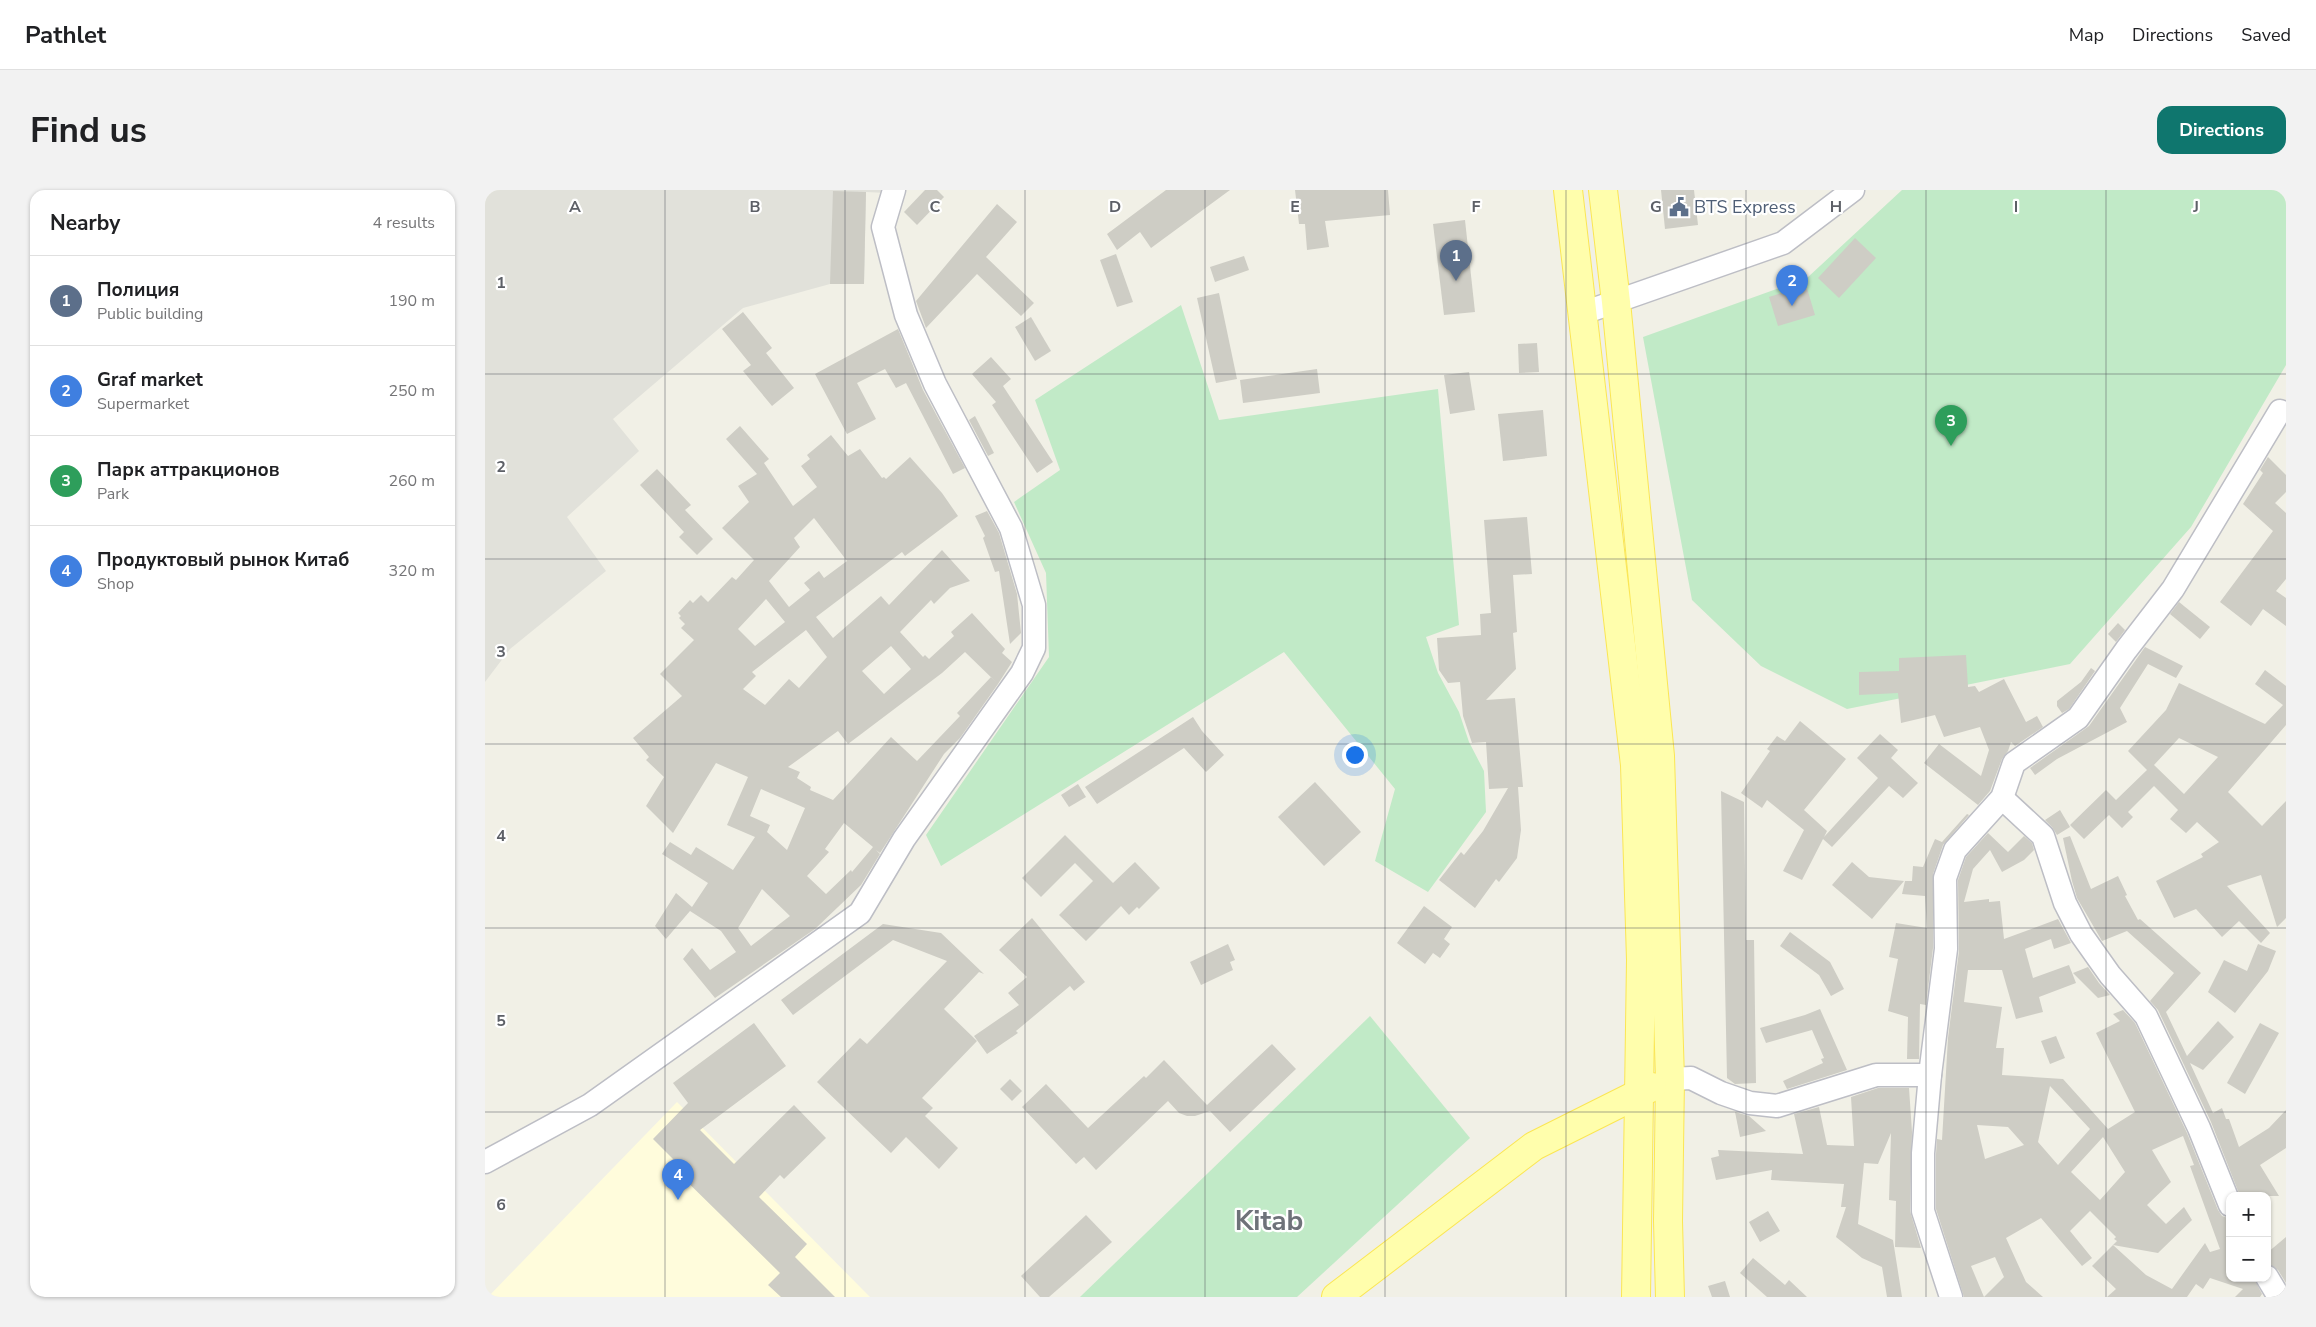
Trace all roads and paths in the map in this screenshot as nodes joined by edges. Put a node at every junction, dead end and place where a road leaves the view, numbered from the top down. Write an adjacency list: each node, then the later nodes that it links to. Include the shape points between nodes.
1 (894, 190): 12 (street, via 883,227 906,315 935,384 1011,528 1034,605 1034,648 1021,672 909,832 859,913 590,1105)
2 (1568, 190): 6 (main road)
3 (1603, 190): 5 (main road)
4 (1853, 190): 5 (street, via 1783,243)
5 (1616, 302): 6 (street); 10 (main road, via 1660,756)
6 (1583, 313): 11 (main road, via 1635,765 1641,960)
7 (2279, 411): 8 (street, via 2173,590 2079,718 2014,763)
8 (2002, 798): 9 (street, via 1955,850 1945,878 1946,949); 13 (street, via 2043,836 2065,903 2081,934 2110,975 2146,1016 2199,1128)
9 (1930, 1075): 10 (street, via 1876,1075 1777,1106 1721,1093 1691,1078); 18 (street, via 1923,1153 1923,1211)
10 (1670, 1079): 11 (main road); 17 (main road)
11 (1638, 1093): 15 (main road, via 1533,1146); 16 (main road)
12 (485, 1162)
13 (2226, 1195)
14 (2270, 1282): 19 (street)
15 (1336, 1297)
16 (1636, 1297)
17 (1670, 1297)
18 (1951, 1297)
19 (2279, 1297)

